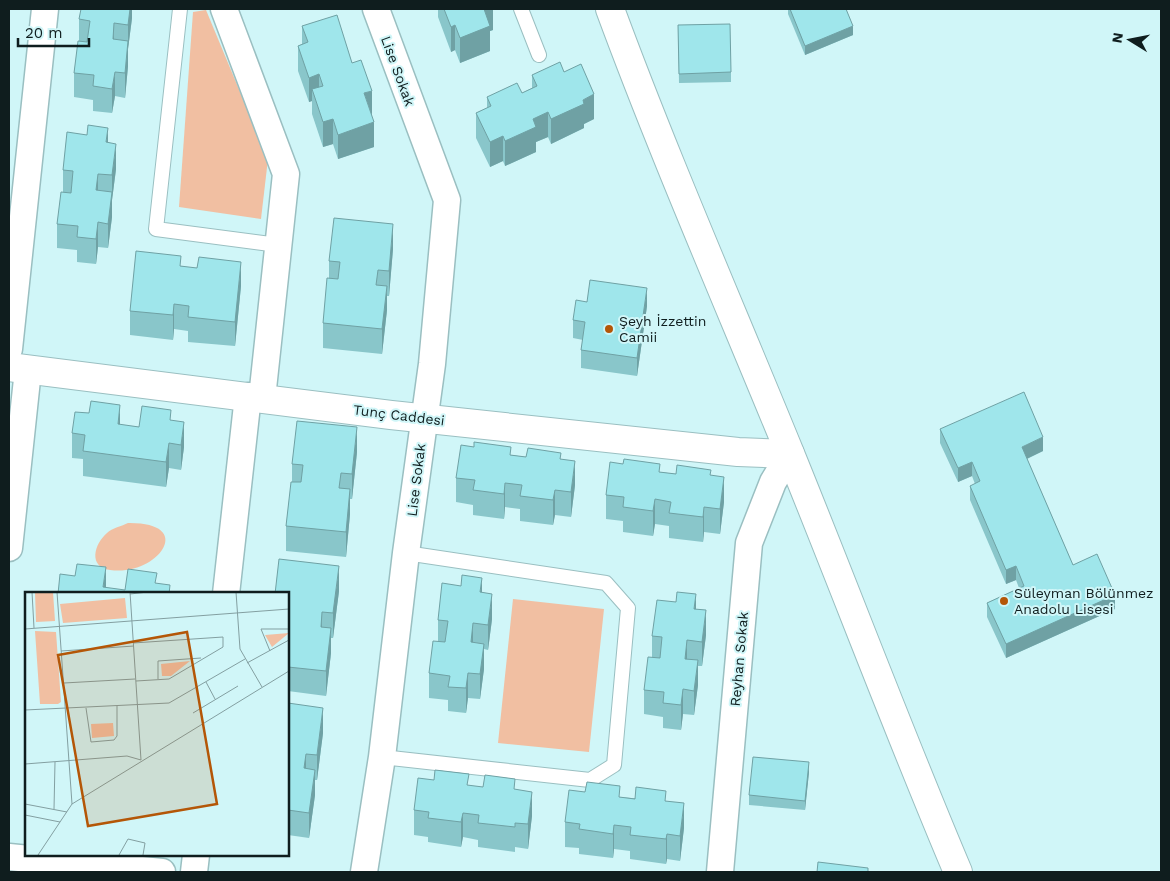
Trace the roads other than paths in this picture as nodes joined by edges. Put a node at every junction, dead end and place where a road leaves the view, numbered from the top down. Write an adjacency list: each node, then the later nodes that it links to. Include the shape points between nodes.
1 (45, 9): 9 (street)
2 (180, 9): 8 (lane, via 156,229)
3 (224, 9): 8 (street, via 286,174)
4 (376, 9): 12 (street, Lise Sokak, via 448,200)
5 (521, 9): 7 (lane)
6 (610, 9): 13 (street, via 646,107)
7 (539, 55)
8 (278, 245): 11 (street)
9 (9, 349)
10 (18, 369): 11 (street, Tunç Caddesi); 14 (street)
11 (255, 397): 12 (street, Tunç Caddesi); 16 (street)
12 (424, 419): 13 (street, Tunç Caddesi, via 738,452); 15 (street, Lise Sokak)
13 (790, 454): 23 (street, Reyhan Sokak, via 773,482 749,544); 24 (street)
14 (9, 548)
15 (406, 553): 17 (street, Lise Sokak); 17 (lane, via 606,583 628,608 614,765 590,780)
16 (226, 592)
17 (382, 757): 22 (street, Lise Sokak)
18 (196, 856): 21 (street)
19 (9, 857): 20 (street)
20 (162, 872)
21 (194, 872)
22 (364, 872)
23 (720, 872)
24 (958, 872)

